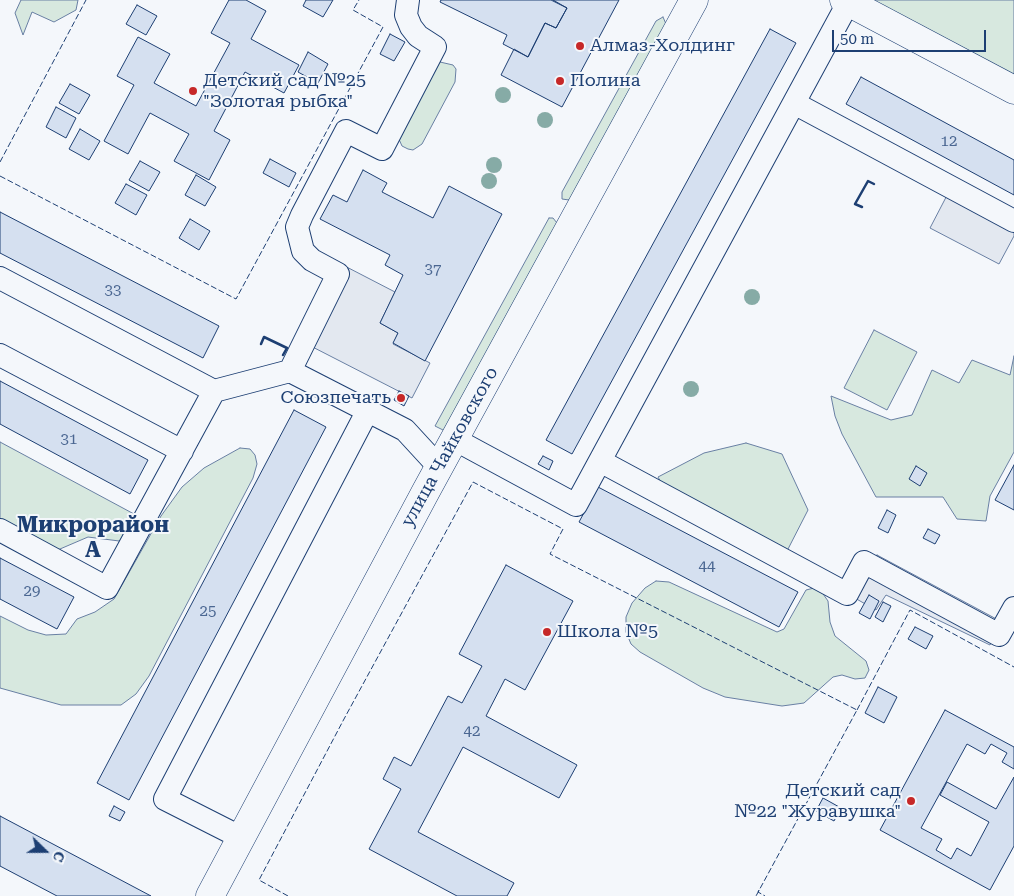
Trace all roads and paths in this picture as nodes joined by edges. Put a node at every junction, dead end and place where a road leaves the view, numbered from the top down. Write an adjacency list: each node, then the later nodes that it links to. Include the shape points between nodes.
1 (408, 0): 9 (lane, via 406,15 410,27 435,47 382,149 346,131 302,215 297,227 303,251 312,260 338,274)
2 (694, 0): 12 (main road, улица Чайковского)
3 (846, 1): 4 (main road); 5 (lane)
4 (1014, 90)
5 (794, 103): 6 (lane); 14 (lane)
6 (1014, 221)
7 (0, 278): 10 (lane)
8 (0, 355): 13 (lane)
9 (290, 370): 10 (lane); 11 (lane)
10 (214, 391): 13 (lane)
11 (368, 410): 15 (lane, via 405,430); 18 (lane, via 165,799)
12 (454, 440): 14 (lane, via 576,505); 15 (main road, улица Чайковского)
13 (182, 452): 16 (lane, via 107,588)
14 (600, 461): 17 (lane, via 847,594 864,562 999,635)
15 (439, 467): 18 (main road, улица Чайковского)
16 (0, 530)
17 (1014, 608)
18 (242, 838): 19 (main road, улица Чайковского)
19 (210, 896)

